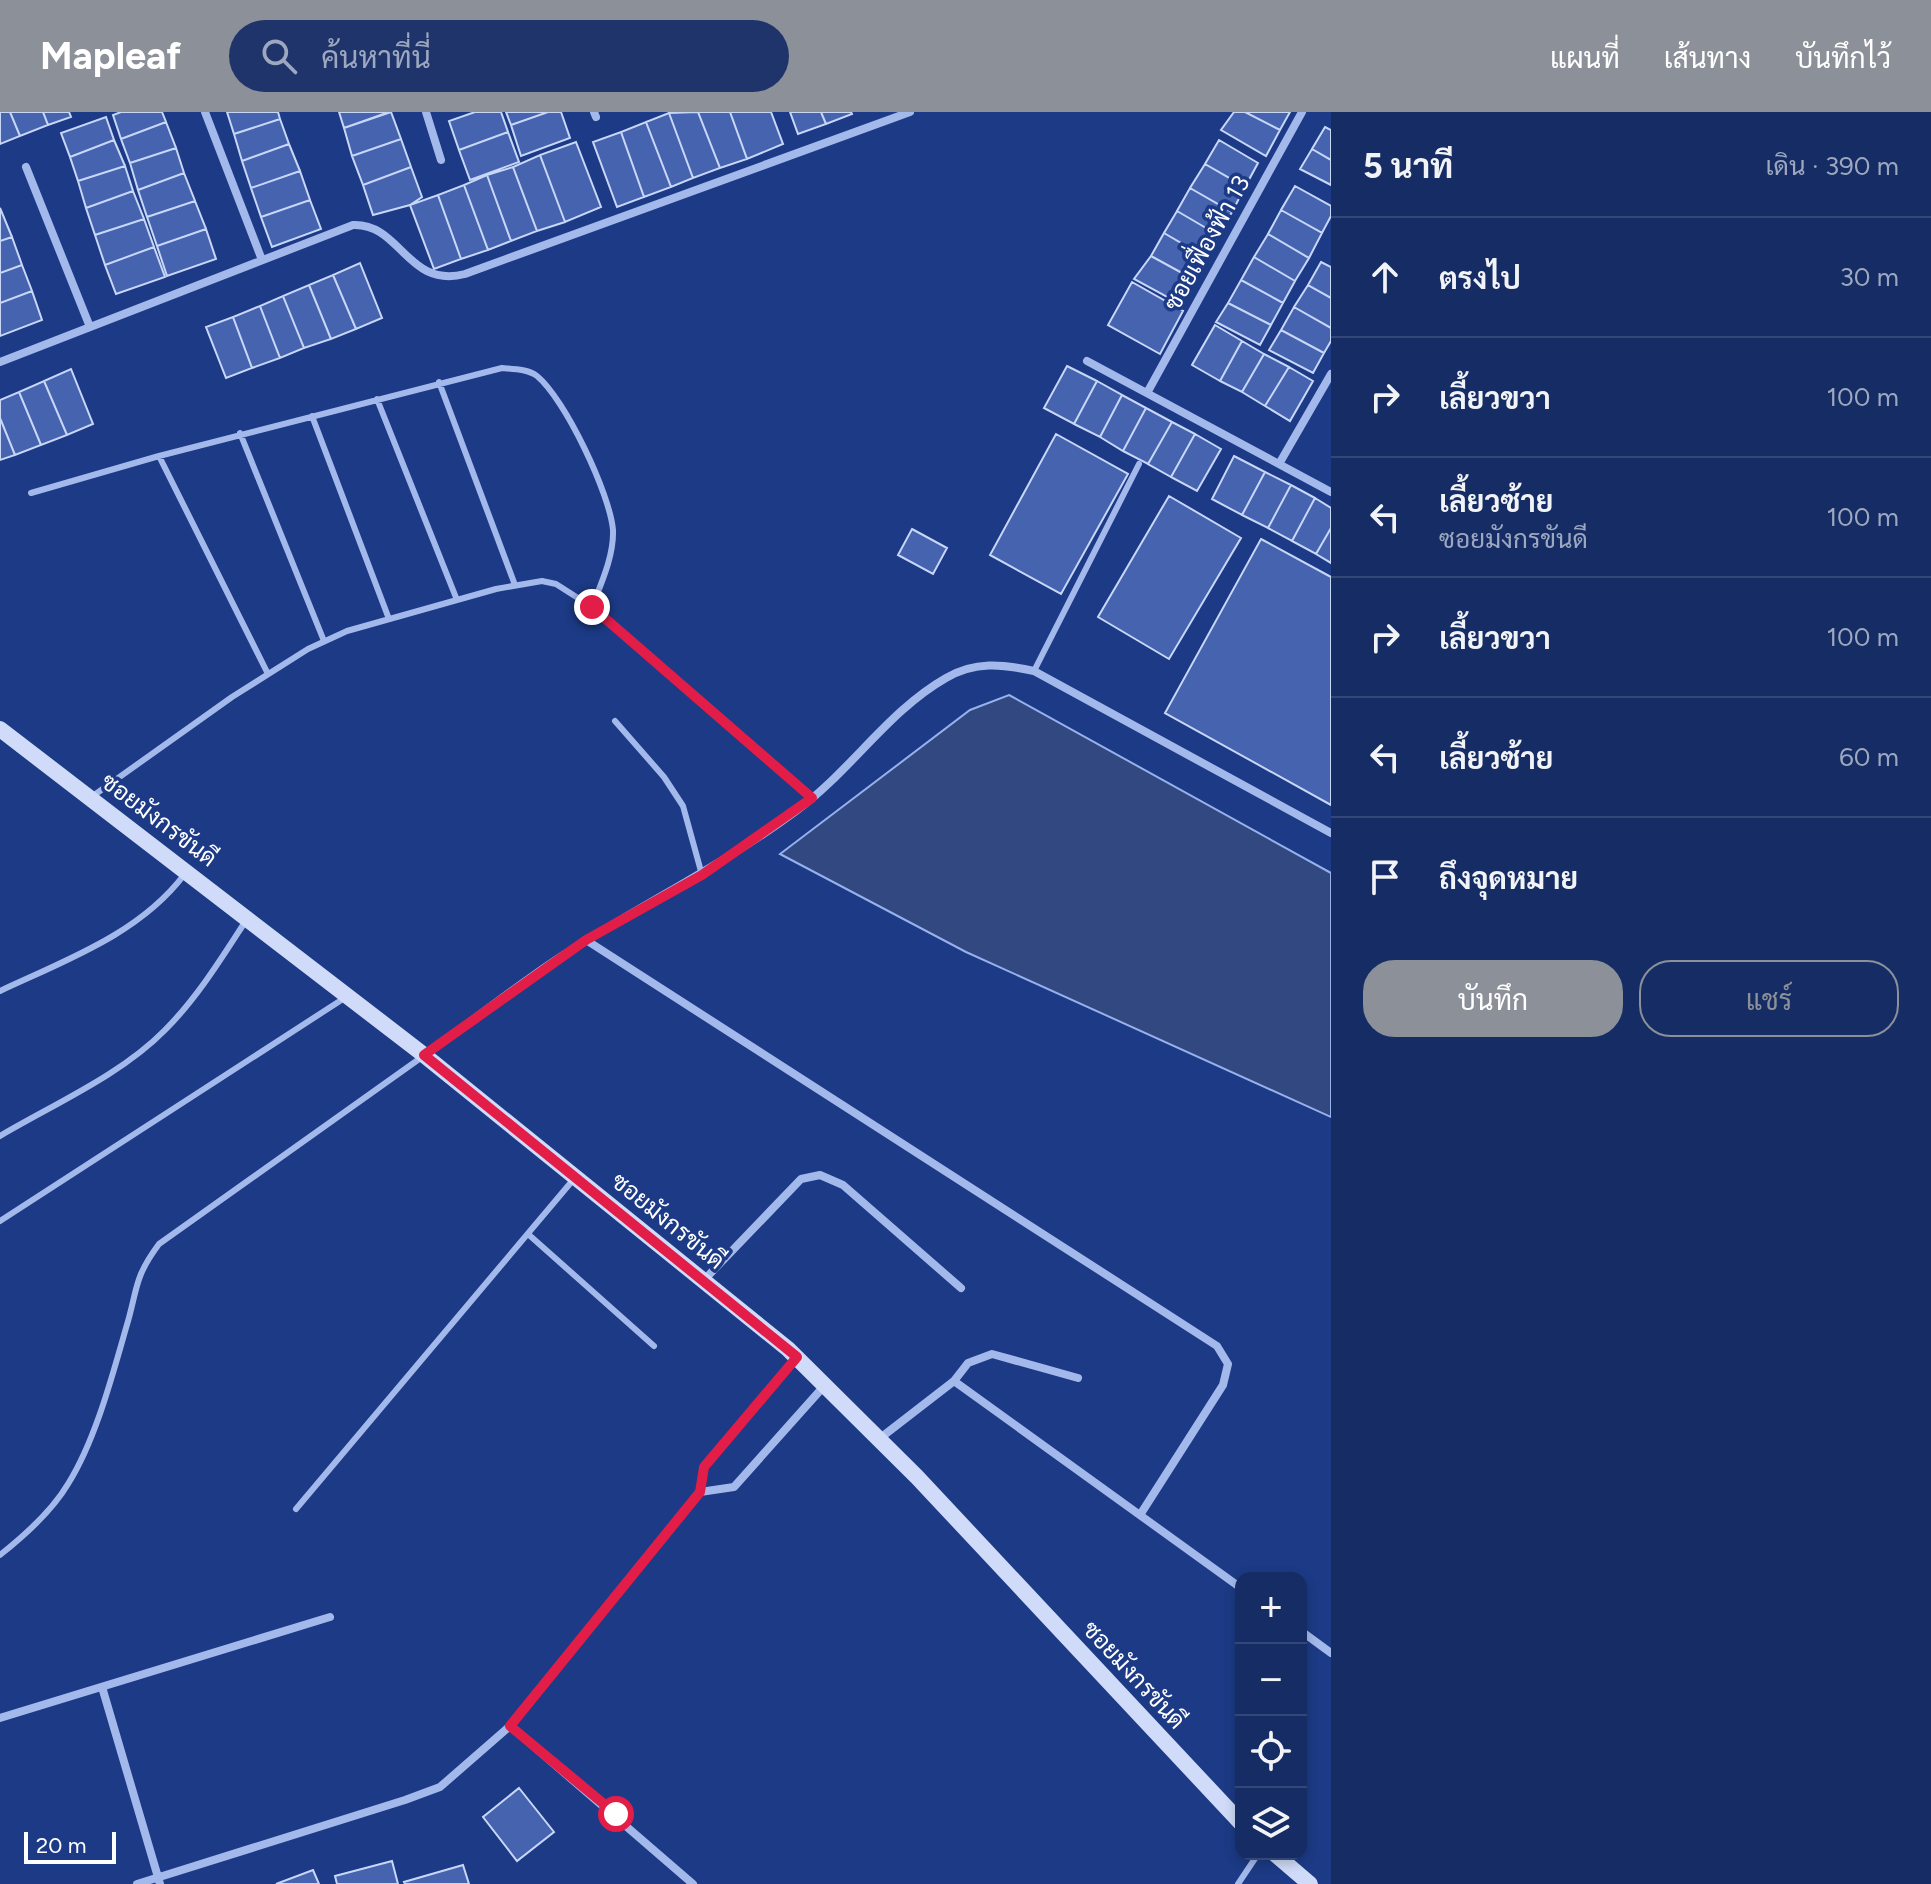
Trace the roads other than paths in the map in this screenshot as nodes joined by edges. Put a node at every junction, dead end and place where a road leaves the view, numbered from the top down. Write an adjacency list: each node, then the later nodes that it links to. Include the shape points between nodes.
1 (205, 112): 7 (street)
2 (426, 112): 5 (street)
3 (910, 112): 7 (street, via 447,279 428,275 365,224)
4 (1302, 112): 13 (street, ซอยเฟื่องฟ้า 13)
5 (441, 160)
6 (26, 167): 8 (street)
7 (262, 260): 8 (street)
8 (90, 327): 10 (street)
9 (1087, 361): 13 (street)
10 (0, 362)
11 (1331, 374): 19 (street)
12 (439, 382): 14 (lane); 22 (lane); 24 (lane, via 517,369 535,374 557,397 584,446 613,529 609,562)
13 (1147, 393): 19 (street)
14 (377, 399): 15 (lane); 23 (lane)
15 (312, 416): 16 (lane); 25 (lane)
16 (240, 433): 17 (lane); 26 (lane)
17 (159, 456): 21 (lane); 28 (lane)
18 (1139, 464): 27 (lane)
19 (1279, 464): 20 (street)
20 (1331, 492)
21 (31, 493)
22 (515, 585): 23 (lane); 24 (lane, via 556,584)
23 (457, 600): 25 (lane)
24 (592, 607): 32 (lane)
25 (389, 619): 26 (lane)
26 (324, 641): 28 (lane)
27 (1034, 671): 32 (street, via 999,664 973,666 946,677); 33 (street)
28 (268, 674): 31 (lane)
29 (615, 721): 35 (lane, via 683,806)
30 (1, 731): 31 (street, ซอยมังกรขันดี)
31 (90, 798): 34 (street, ซอยมังกรขันดี)
32 (812, 798): 35 (street)
33 (1331, 833)
34 (187, 871): 36 (street, ซอยมังกรขันดี); 38 (lane, via 165,900 125,929)
35 (702, 875): 37 (street)
36 (247, 919): 39 (street, ซอยมังกรขันดี); 41 (lane, via 202,988 164,1032 116,1068)
37 (586, 940): 40 (street); 55 (street, via 1217,1346 1228,1364 1223,1385)
38 (0, 991)
39 (348, 996): 40 (street, ซอยมังกรขันดี); 43 (lane)
40 (424, 1055): 42 (street, ซอยมังกรขันดี); 56 (lane, via 159,1244 139,1271 127,1326 68,1485)
41 (0, 1136)
42 (576, 1177): 44 (lane); 45 (street, ซอยมังกรขันดี)
43 (0, 1221)
44 (528, 1234): 47 (lane); 54 (lane)
45 (704, 1280): 46 (street, via 801,1179 820,1175 843,1185); 48 (street, ซอยมังกรขันดี)
46 (961, 1288)
47 (654, 1346)
48 (797, 1357): 51 (street, ซอยมังกรขันดี); 53 (street, via 704,1467)
49 (1078, 1378): 50 (street, via 992,1354 968,1363)
50 (954, 1381): 52 (street); 55 (street)
51 (825, 1385): 52 (street, ซอยมังกรขันดี); 53 (street, via 734,1487)
52 (879, 1439): 64 (street, ซอยมังกรขันดี)
53 (700, 1492): 63 (street)
54 (296, 1509)
55 (1140, 1515): 57 (street)
56 (0, 1555)
57 (1235, 1584)
58 (330, 1617): 61 (street)
59 (1307, 1635): 60 (street)
60 (1331, 1653)
61 (102, 1687): 62 (street); 67 (street)
62 (0, 1718)
63 (510, 1726): 67 (street, via 440,1787); 69 (street)
64 (1235, 1817)
65 (1254, 1860): 70 (lane)
66 (1282, 1860): 71 (street)
67 (159, 1881): 68 (street)
68 (137, 1884)
69 (693, 1884)
70 (1238, 1884)
71 (1310, 1884)

